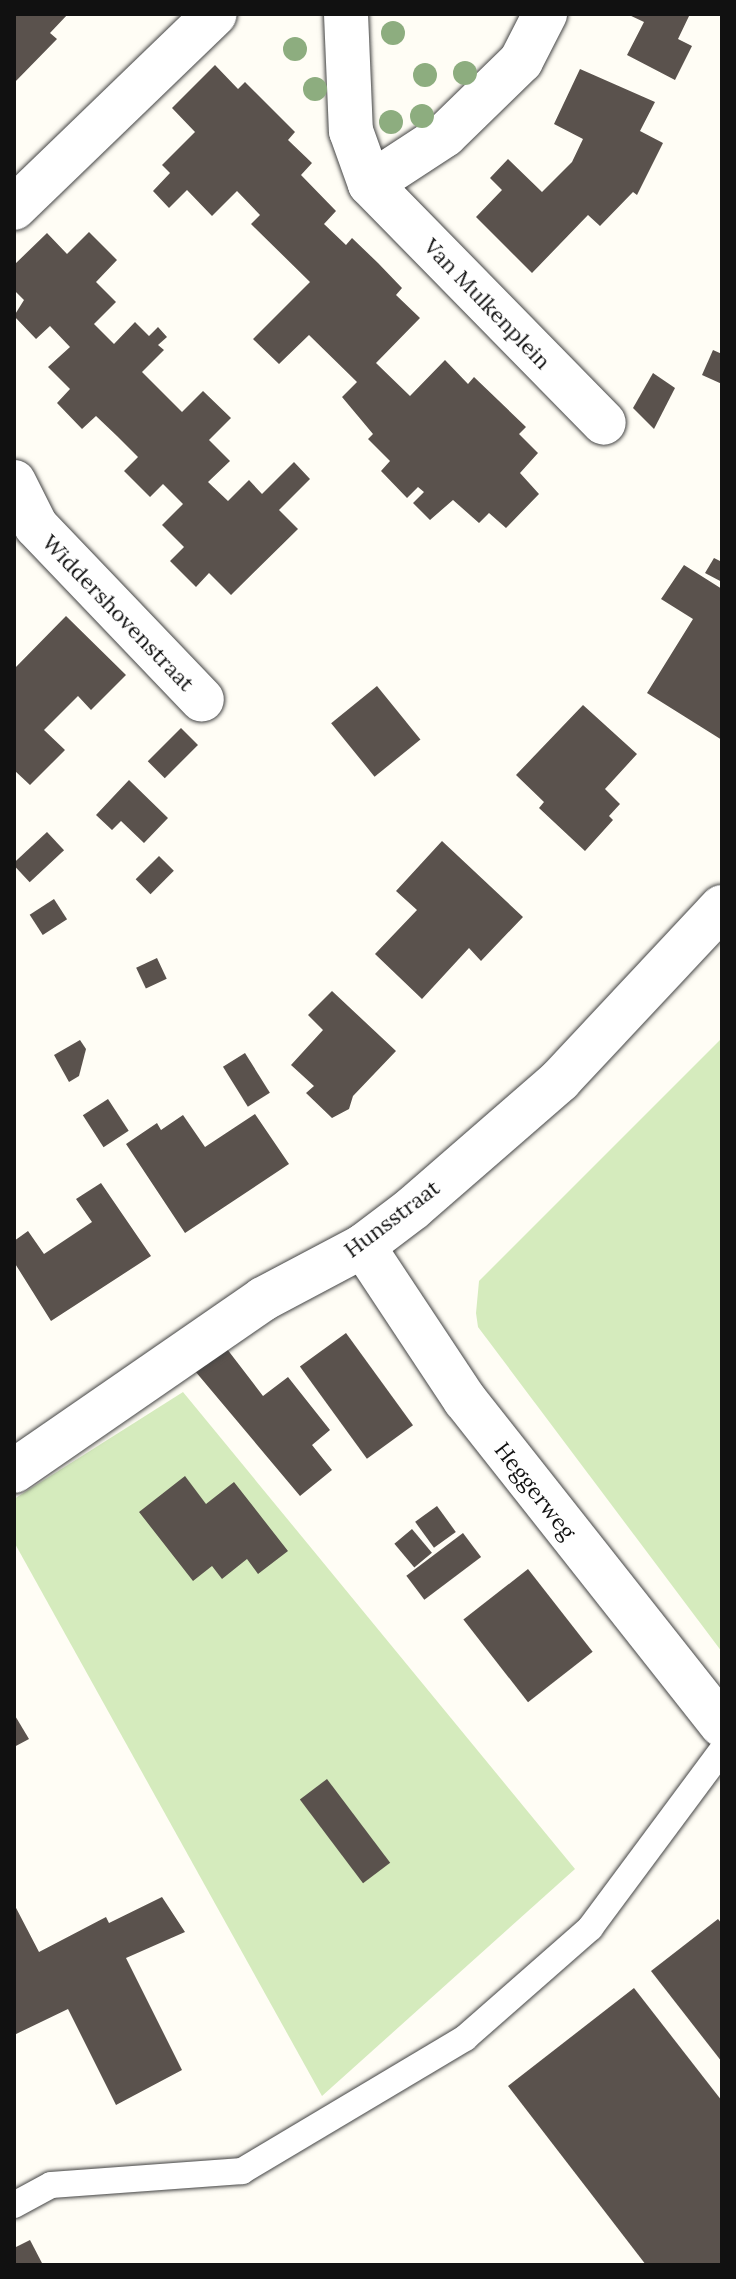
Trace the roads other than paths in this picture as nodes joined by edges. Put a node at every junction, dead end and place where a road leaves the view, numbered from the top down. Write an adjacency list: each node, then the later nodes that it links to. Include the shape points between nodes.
1 (346, 14): 4 (street, Van Mulkenplein, via 351,131)
2 (545, 14): 4 (street, via 521,61 445,135)
3 (200, 18): 5 (street)
4 (370, 184): 6 (street, Van Mulkenplein)
5 (14, 208)
6 (604, 423)
7 (14, 482): 8 (street, Widdershovenstraat)
8 (25, 538): 9 (street, Widdershovenstraat)
9 (202, 700)
10 (722, 907): 11 (street, Hunsstraat, via 560,1080)
11 (363, 1246): 12 (street, Hunsstraat, via 263,1299); 13 (street, Heggerweg, via 465,1400)
12 (14, 1471)
13 (722, 1725)
14 (722, 1750): 15 (lane, via 590,1928 465,2038 242,2171 51,2185)
15 (14, 2205)

